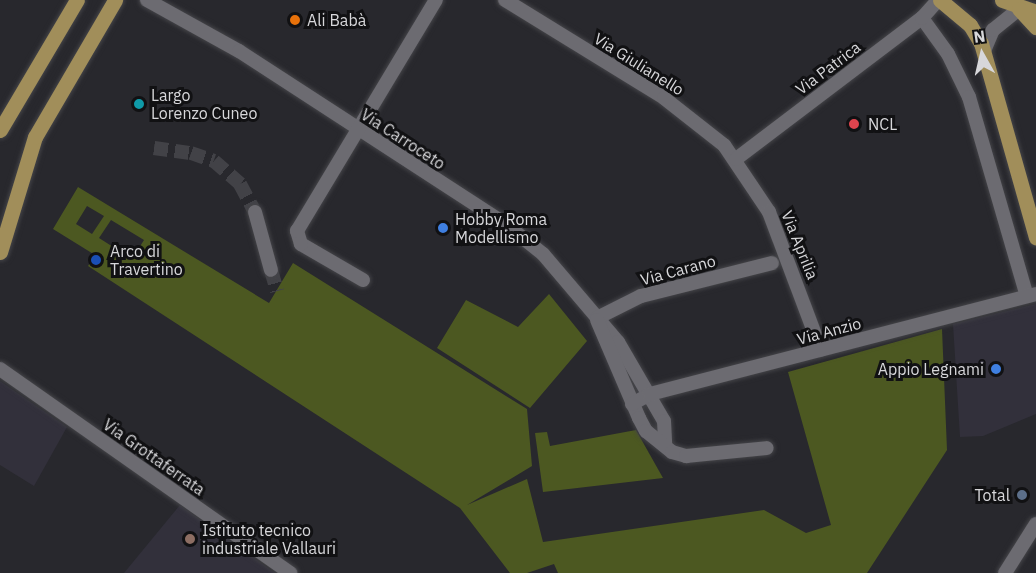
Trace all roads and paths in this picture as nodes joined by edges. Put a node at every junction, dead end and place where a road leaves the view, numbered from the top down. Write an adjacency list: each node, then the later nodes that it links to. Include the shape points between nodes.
1 (77, 0): 17 (main road)
2 (115, 0): 23 (main road, via 35,137)
3 (147, 0): 11 (street, Via Carroceto)
4 (162, 0): 11 (street, Via Carroceto)
5 (436, 0): 16 (street)
6 (505, 0): 9 (street, Via Giulianello)
7 (939, 0): 13 (street, Via Patrica); 15 (main road, via 974,28)
8 (1002, 0): 10 (main road)
9 (520, 4): 20 (street, Via Giulianello, via 672,103)
10 (1019, 9): 12 (main road); 14 (main road); 15 (street, via 993,30)
11 (171, 12): 16 (street, Via Carroceto, via 220,39)
12 (1036, 12)
13 (922, 18): 19 (street, via 960,76); 20 (street, Via Patrica)
14 (1036, 27)
15 (984, 51): 18 (main road)
16 (357, 128): 26 (street, via 296,235 301,244); 28 (street, Via Carroceto, via 508,226 553,265)
17 (0, 130)
18 (1012, 148): 19 (street); 22 (main road)
19 (987, 154): 27 (street)
20 (736, 159): 29 (street, Via Aprilia, via 769,212)
21 (255, 212): 25 (street)
22 (1036, 237)
23 (0, 252)
24 (772, 263): 28 (street, Via Carano, via 641,296)
25 (271, 270)
26 (363, 280)
27 (1032, 295): 29 (street, Via Anzio)
28 (597, 318): 31 (street, Via Carroceto, via 618,342); 32 (street, Via Carroceto)
29 (821, 350): 31 (street, Via Anzio)
30 (0, 369): 36 (street, Via Grottaferrata)
31 (650, 394): 32 (street, Via Anzio); 33 (street, Via Carroceto, via 664,421)
32 (632, 404): 33 (street, Via Carroceto, via 646,430)
33 (665, 443): 34 (street, Via Carroceto, via 683,456)
34 (767, 448)
35 (1036, 524): 37 (street)
36 (290, 573)
37 (1005, 573)

